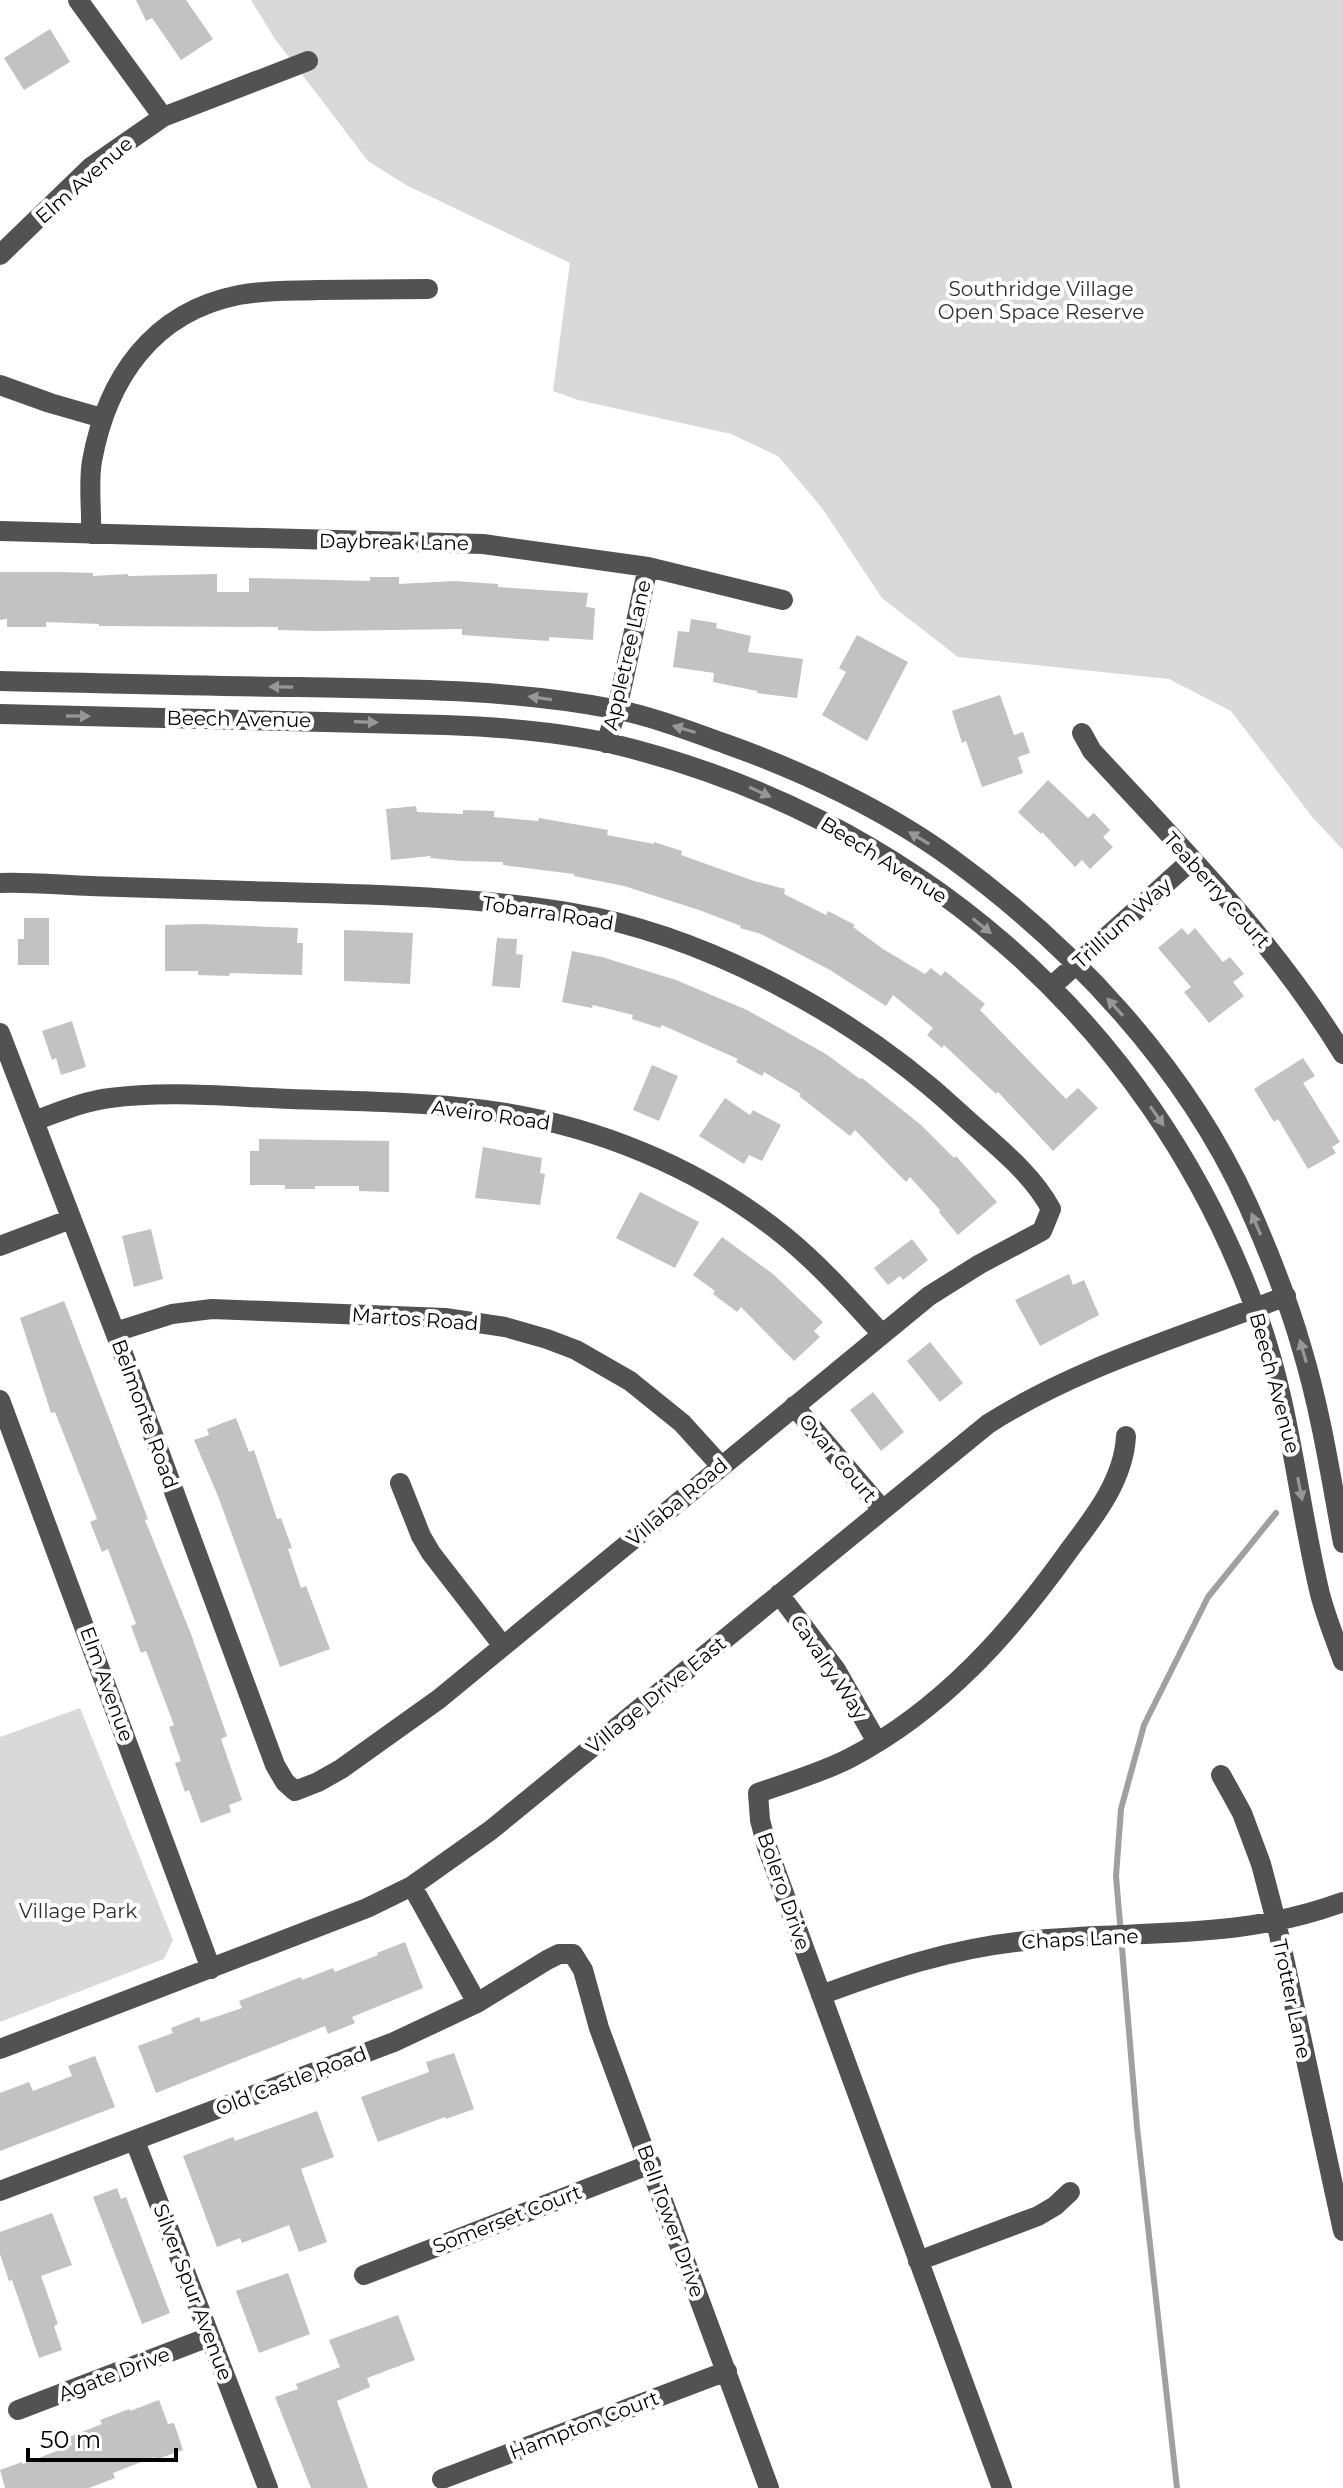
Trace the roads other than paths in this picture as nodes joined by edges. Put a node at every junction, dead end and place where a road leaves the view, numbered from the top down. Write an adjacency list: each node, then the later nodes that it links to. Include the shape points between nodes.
1 (78, 0): 3 (street)
2 (308, 61): 3 (street, Elm Avenue)
3 (163, 117): 4 (street, Elm Avenue, via 91,167)
4 (0, 255)
5 (428, 289): 7 (street, via 270,291 211,303 146,345 119,379)
6 (0, 385): 7 (street)
7 (102, 418): 9 (street, via 91,464)
8 (0, 531): 9 (street, Daybreak Lane)
9 (91, 534): 10 (street, Daybreak Lane, via 483,544)
10 (648, 567): 11 (street, Daybreak Lane); 13 (street, Appletree Lane)
11 (783, 600)
12 (0, 681): 13 (street, Beech Avenue, one-way to 12, via 426,689)
13 (617, 709): 16 (street, Appletree Lane); 19 (street, Beech Avenue, one-way to 13, via 948,856 865,805 781,764)
14 (0, 714): 16 (street, Beech Avenue, one-way to 16, via 458,725)
15 (1082, 733): 17 (street, Teaberry Court, via 1092,751)
16 (606, 743): 20 (street, Beech Avenue, one-way to 20, via 746,785 837,828 932,885)
17 (1192, 860): 19 (street, Trillium Way); 22 (street, Teaberry Court, via 1254,928)
18 (0, 883): 24 (street, Tobarra Road, via 448,898 574,913 636,929 742,969 855,1030 947,1101 1035,1186)
19 (1077, 965): 20 (street, Trillium Way); 27 (street, Beech Avenue, one-way to 19, via 1246,1201 1206,1129 1167,1070)
20 (1052, 986): 28 (street, Beech Avenue, one-way to 28, via 1160,1120 1216,1214)
21 (0, 1033): 23 (street, Belmonte Road)
22 (1343, 1054)
23 (34, 1121): 25 (street, Belmonte Road); 30 (street, Aveiro Road, via 109,1098 170,1095 436,1106 534,1118 642,1151 726,1195 784,1235)
24 (1051, 1209): 30 (street, Villaba Road, via 1035,1237 942,1288)
25 (71, 1219): 26 (street); 29 (street, Belmonte Road)
26 (0, 1246)
27 (1286, 1296): 28 (street, Village Drive East); 37 (street, Beech Avenue, one-way to 27, via 1317,1407)
28 (1256, 1308): 36 (street, Village Drive East, via 1032,1397 968,1438); 40 (street, Beech Avenue, one-way to 40, via 1279,1385 1320,1595)
29 (115, 1332): 34 (street, Martos Road, via 172,1314 212,1309 445,1318 505,1327 576,1350 630,1381 675,1416); 43 (street, Belmonte Road, via 275,1765)
30 (882, 1334): 32 (street, Villaba Road)
31 (0, 1400): 48 (street, Elm Avenue)
32 (794, 1406): 34 (street, Villaba Road); 36 (street, Ovar Court)
33 (1126, 1436): 41 (street, Bolero Drive, via 1120,1471 1030,1605 976,1665)
34 (721, 1466): 39 (street, Villaba Road)
35 (400, 1483): 39 (street, via 431,1553)
36 (882, 1509): 38 (street, Village Drive East)
37 (1343, 1543)
38 (779, 1594): 41 (street, Cavalry Way, via 836,1670); 44 (street, Village Drive East, via 491,1830)
39 (503, 1646): 43 (street, Villaba Road, via 374,1747)
40 (1343, 1661)
41 (877, 1742): 49 (street, Bolero Drive, via 822,1771 758,1793 767,1847)
42 (1221, 1775): 46 (street, Trotter Lane, via 1254,1842)
43 (295, 1791)
44 (412, 1886): 48 (street, Village Drive East); 50 (street)
45 (1343, 1902): 46 (street, Chaps Lane)
46 (1276, 1921): 49 (street, Chaps Lane, via 1219,1931 1028,1940 907,1964); 56 (street, Trotter Lane)
47 (573, 1954): 50 (street, Old Castle Road, via 547,1960); 53 (street, Bell Tower Drive)
48 (211, 1969): 51 (street, Village Drive East)
49 (821, 1995): 57 (street, Bolero Drive)
50 (477, 2003): 52 (street, Old Castle Road, via 383,2046)
51 (0, 2049)
52 (135, 2141): 54 (street, Old Castle Road); 59 (street, Silver Spur Avenue)
53 (651, 2164): 58 (street, Somerset Court); 60 (street, Bell Tower Drive)
54 (0, 2191)
55 (1070, 2192): 57 (street, via 1038,2216)
56 (1343, 2231)
57 (918, 2261): 65 (street, Bolero Drive)
58 (364, 2275)
59 (209, 2337): 61 (street, Agate Drive); 63 (street, Silver Spur Avenue)
60 (727, 2371): 62 (street, Hampton Court); 64 (street, Bell Tower Drive)
61 (18, 2410)
62 (442, 2479)
63 (268, 2488)
64 (769, 2488)
65 (1002, 2488)

